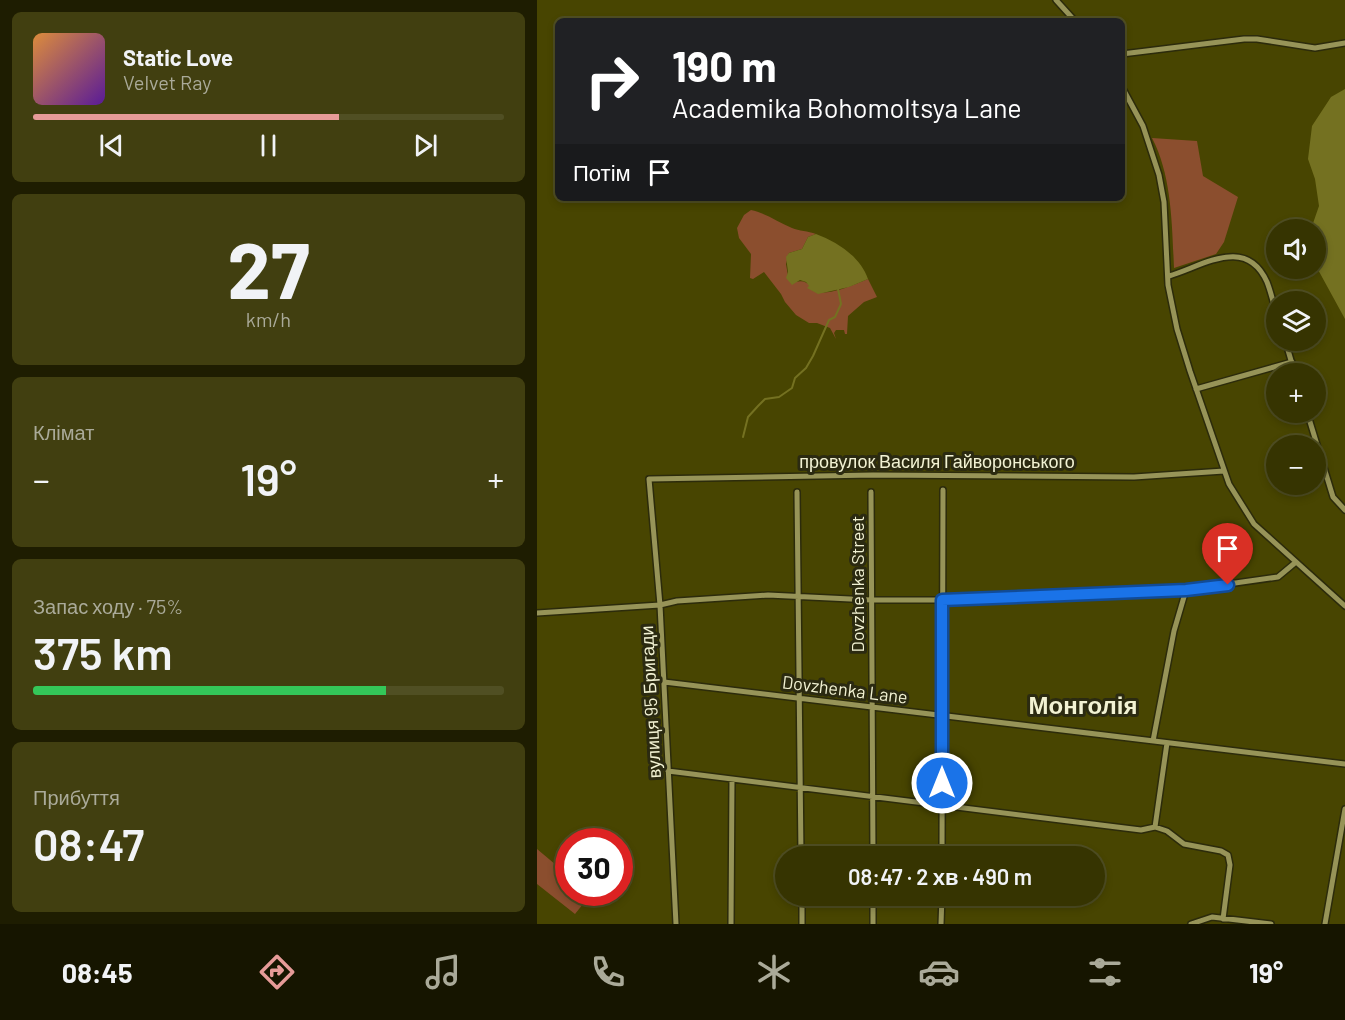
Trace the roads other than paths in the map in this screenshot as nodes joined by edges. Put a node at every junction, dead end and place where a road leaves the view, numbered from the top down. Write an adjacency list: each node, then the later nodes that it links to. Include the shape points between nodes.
1 (1056, 0): 2 (street)
2 (1072, 18)
3 (1345, 43): 4 (street, via 1315,48 1244,39)
4 (1125, 54)
5 (1125, 93): 6 (street, via 1143,126 1159,175)
6 (1169, 276): 7 (street, via 1225,256 1241,257 1258,269); 10 (street, via 1177,329)
7 (1269, 291)
8 (1288, 351): 9 (street)
9 (1292, 362): 10 (street)
10 (1196, 389): 12 (street)
11 (1310, 423): 17 (street, via 1333,497)
12 (1224, 471): 13 (street, провулок Василя Гайворонського, via 1134,477 873,475); 18 (street, via 1254,524)
13 (649, 479): 23 (street, вулиця 95 Бригади)
14 (943, 490): 22 (street)
15 (797, 492): 20 (street)
16 (871, 492): 21 (street, Dovzhenka Street)
17 (1345, 510)
18 (1296, 562): 19 (street, via 1278,577); 24 (street)
19 (1186, 590): 22 (street); 30 (street)
20 (798, 596): 21 (street); 23 (street); 27 (street)
21 (872, 600): 22 (street); 28 (street, Dovzhenka Street)
22 (942, 600): 29 (street)
23 (660, 605): 25 (street); 26 (street, вулиця 95 Бригади)
24 (1345, 606)
25 (537, 614)
26 (664, 682): 27 (street, Dovzhenka Lane); 33 (street, вулиця 95 Бригади)
27 (799, 699): 28 (street, Dovzhenka Lane); 35 (street)
28 (872, 707): 29 (street, Dovzhenka Lane); 36 (street, Dovzhenka Street)
29 (942, 716): 30 (street, Dovzhenka Lane); 37 (street)
30 (1153, 741): 31 (street, Dovzhenka Lane)
31 (1167, 743): 32 (street, Dovzhenka Lane); 39 (street)
32 (1345, 764)
33 (668, 771): 34 (street); 47 (street, вулиця 95 Бригади)
34 (732, 779): 35 (street); 48 (street)
35 (800, 787): 36 (street); 40 (street)
36 (873, 796): 37 (street); 41 (street, Dovzhenka Street)
37 (942, 805): 39 (street, via 1141,830); 42 (street)
38 (1345, 809): 54 (street)
39 (1155, 827): 46 (street, via 1184,844 1228,855)
40 (801, 846)
41 (873, 846)
42 (942, 846)
43 (802, 906): 49 (street)
44 (873, 906): 50 (street)
45 (942, 906): 51 (street)
46 (1223, 919): 52 (street, via 1212,917); 53 (street)
47 (676, 924)
48 (732, 924)
49 (802, 924)
50 (873, 924)
51 (941, 924)
52 (1191, 924)
53 (1271, 924)
54 (1325, 924)

